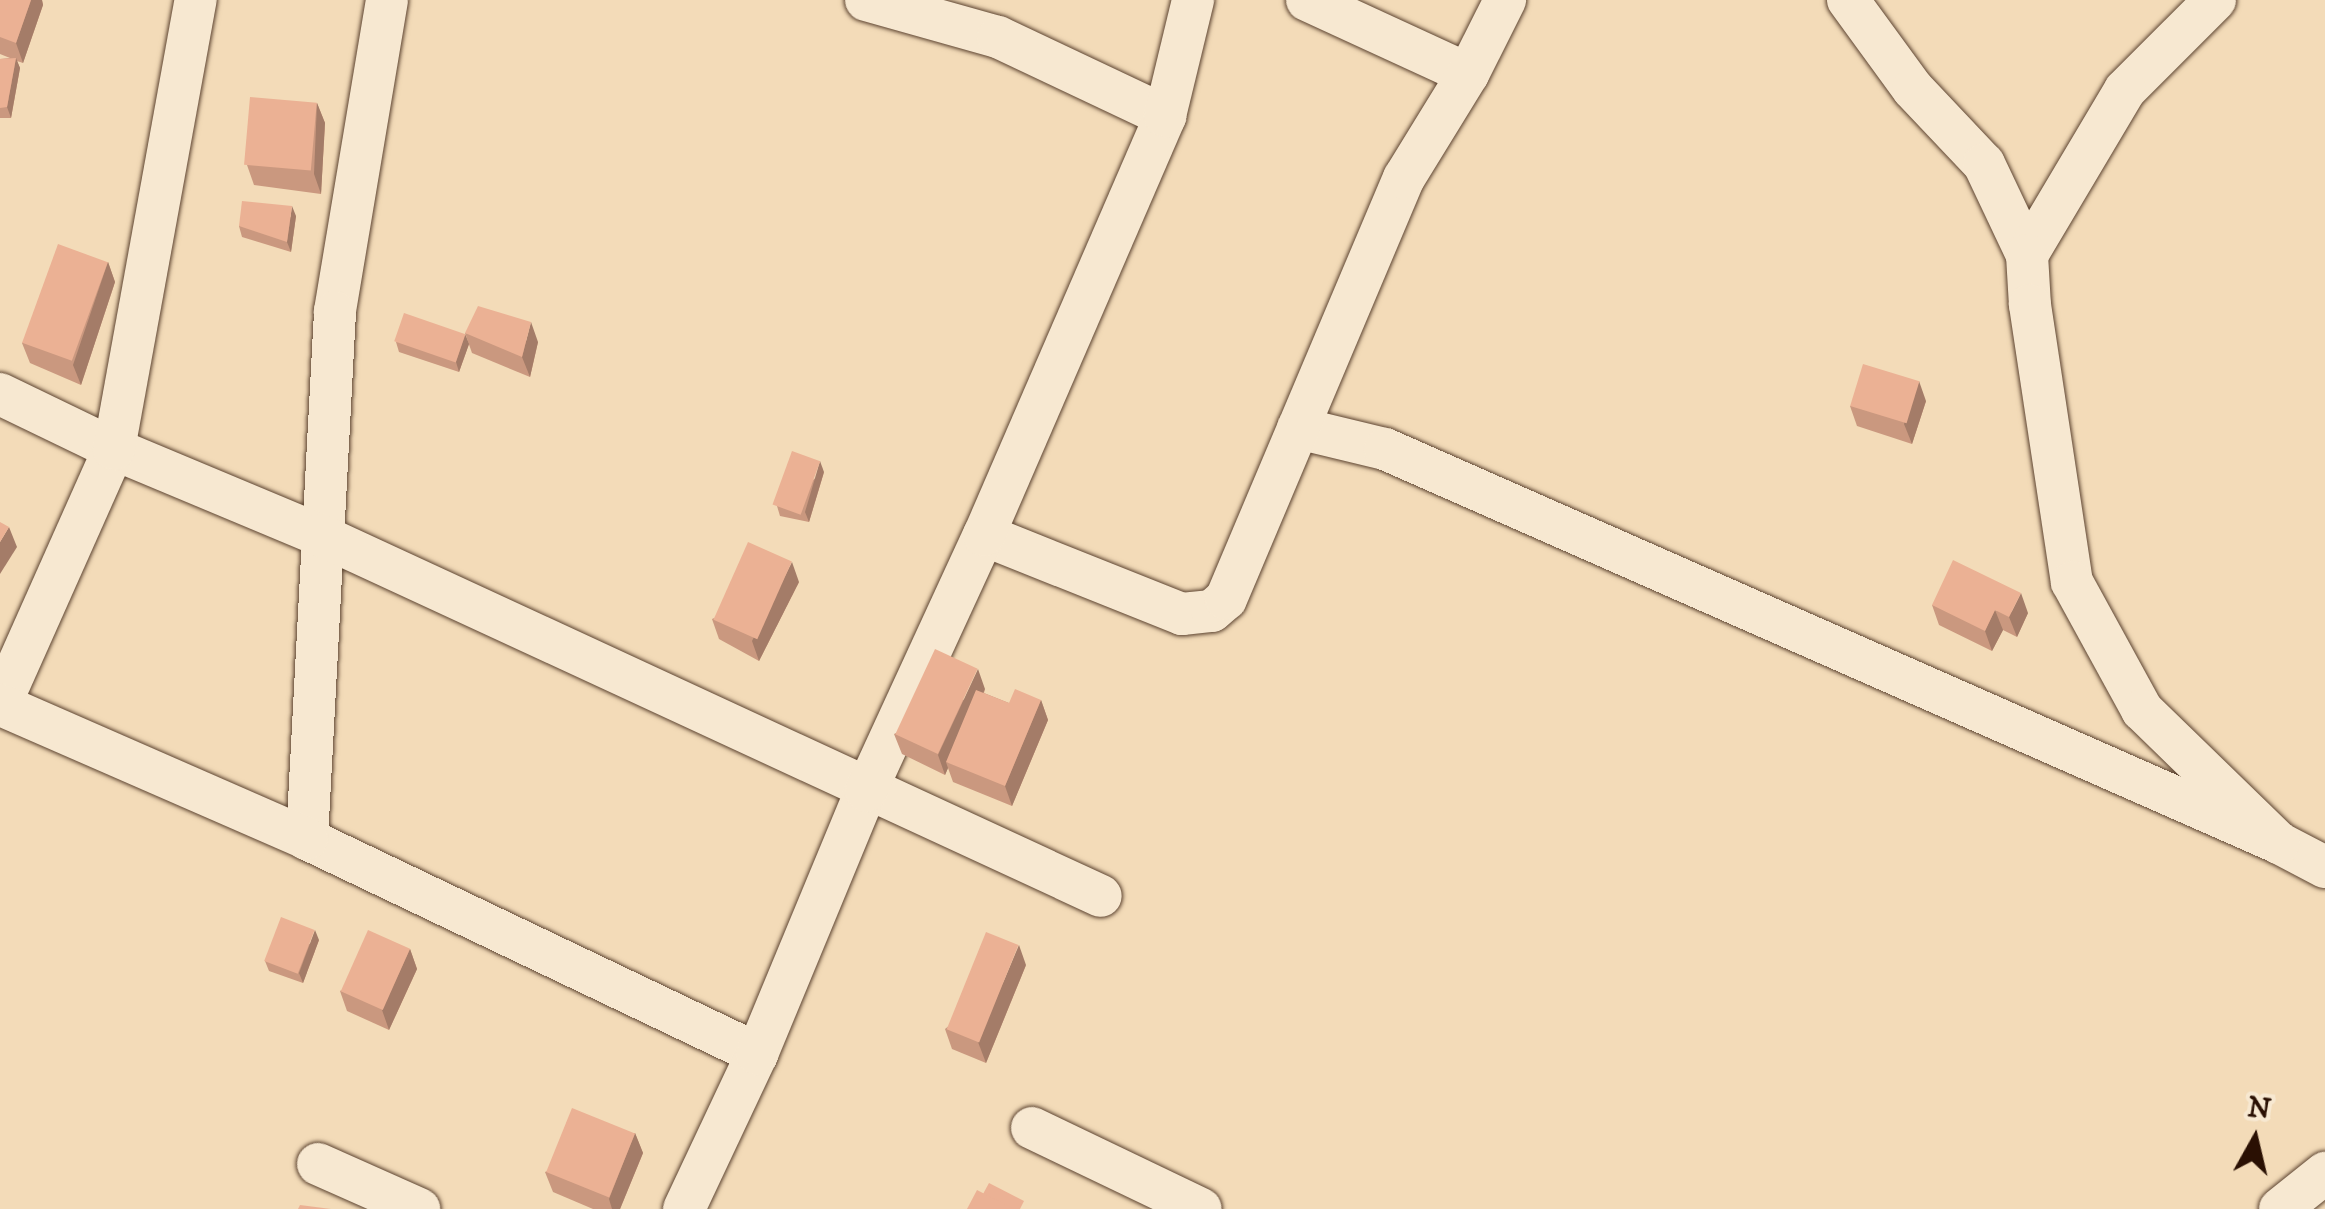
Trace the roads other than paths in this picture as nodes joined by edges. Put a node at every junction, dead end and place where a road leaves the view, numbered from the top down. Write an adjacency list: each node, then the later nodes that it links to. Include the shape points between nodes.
1 (196, 0): 14 (street)
2 (387, 0): 15 (street, via 335,312)
3 (866, 0): 10 (street, via 998,37)
4 (1194, 0): 10 (street)
5 (1307, 0): 9 (street)
6 (1504, 0): 9 (street)
7 (1848, 0): 11 (street, via 1913,88 1984,164)
8 (2216, 0): 11 (street, via 2124,90)
9 (1468, 74): 13 (street, via 1404,178)
10 (1165, 116): 16 (street)
11 (2027, 255): 20 (street, via 2072,582 2142,710)
12 (0, 394): 14 (street)
13 (1298, 428): 16 (street, via 1226,599 1212,611 1182,614); 20 (street, via 1385,449)
14 (114, 449): 15 (street); 17 (street)
15 (320, 535): 18 (street); 19 (street)
16 (984, 535): 18 (street)
17 (0, 705): 19 (street)
18 (866, 791): 22 (street); 23 (street)
19 (306, 838): 23 (street)
20 (2279, 843): 21 (street)
21 (2325, 867)
22 (1101, 896)
23 (757, 1054): 28 (street)
24 (1032, 1128): 29 (street)
25 (318, 1164): 27 (street)
26 (2325, 1173): 30 (street)
27 (419, 1209)
28 (684, 1209)
29 (1201, 1209)
30 (2280, 1209)

